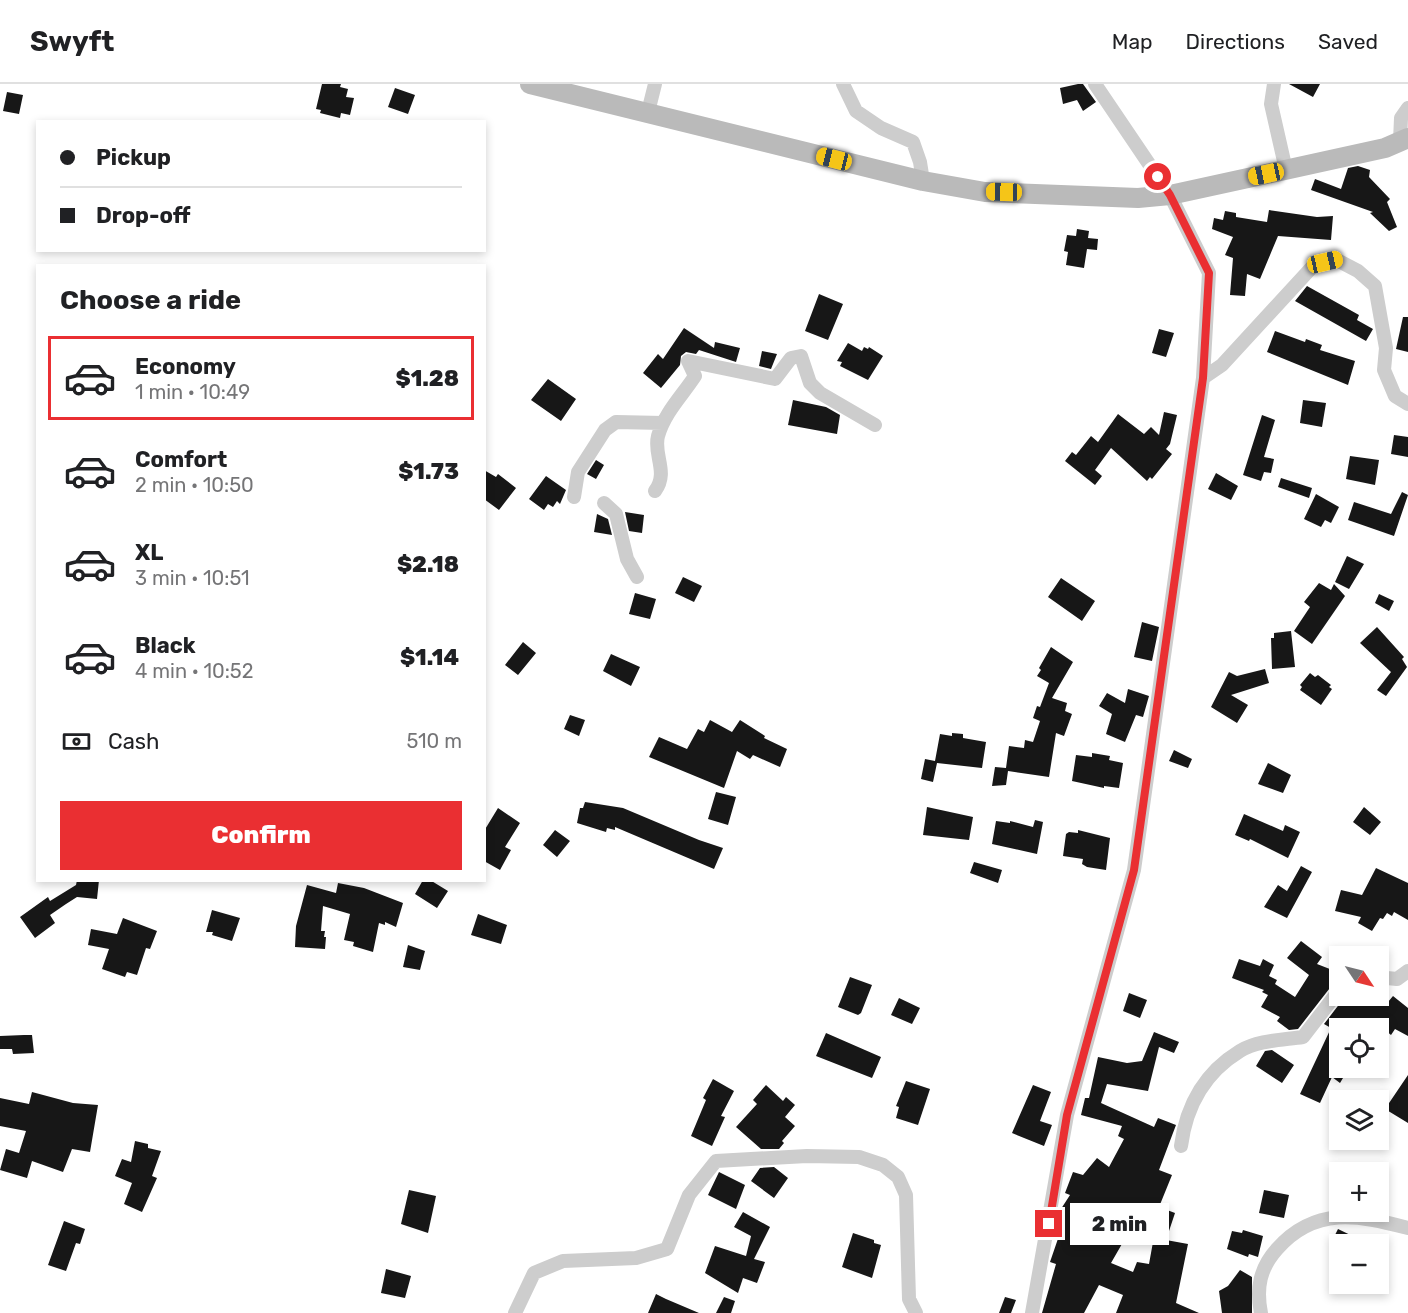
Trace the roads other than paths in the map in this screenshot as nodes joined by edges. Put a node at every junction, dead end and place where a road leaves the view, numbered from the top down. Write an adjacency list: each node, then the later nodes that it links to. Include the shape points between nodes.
1 (530, 84): 7 (street)
2 (655, 84): 7 (street)
3 (843, 84): 10 (street, via 856,111 913,142)
4 (1095, 84): 11 (street)
5 (1274, 84): 9 (street, via 1271,104)
6 (1408, 108): 8 (street, via 1401,118)
7 (648, 112): 10 (street)
8 (1404, 140): 9 (street, via 1385,148)
9 (1286, 170): 11 (street)
10 (923, 181): 11 (street, via 985,192 1128,199)
11 (1170, 195): 12 (street, via 1209,273)
12 (1203, 378): 13 (street, via 1222,365 1314,265 1337,260 1375,286 1386,348 1384,370 1395,396); 27 (street, via 1134,870 1067,1115)
13 (1408, 404)
14 (663, 423): 15 (street, via 707,365 775,379 791,358 801,356 815,388); 16 (street, via 657,439 661,475); 17 (street, via 616,422 605,430 578,472)
15 (875, 425)
16 (655, 491)
17 (574, 497)
18 (604, 503): 19 (street, via 616,514 627,559)
19 (637, 577)
20 (1408, 971): 21 (street, via 1397,980)
21 (1389, 978)
22 (1329, 1003): 23 (street, via 1303,1037 1265,1042 1240,1051 1213,1075 1194,1097 1184,1120)
23 (1181, 1146)
24 (1408, 1228): 28 (street, via 1368,1217 1342,1217 1302,1226 1268,1259 1260,1277)
25 (515, 1313): 26 (street, via 534,1273 563,1261 636,1258 667,1249 689,1195 716,1161 807,1156 859,1157 883,1165 898,1177 906,1195 909,1299)
26 (916, 1313)
27 (1032, 1313)
28 (1261, 1313)

